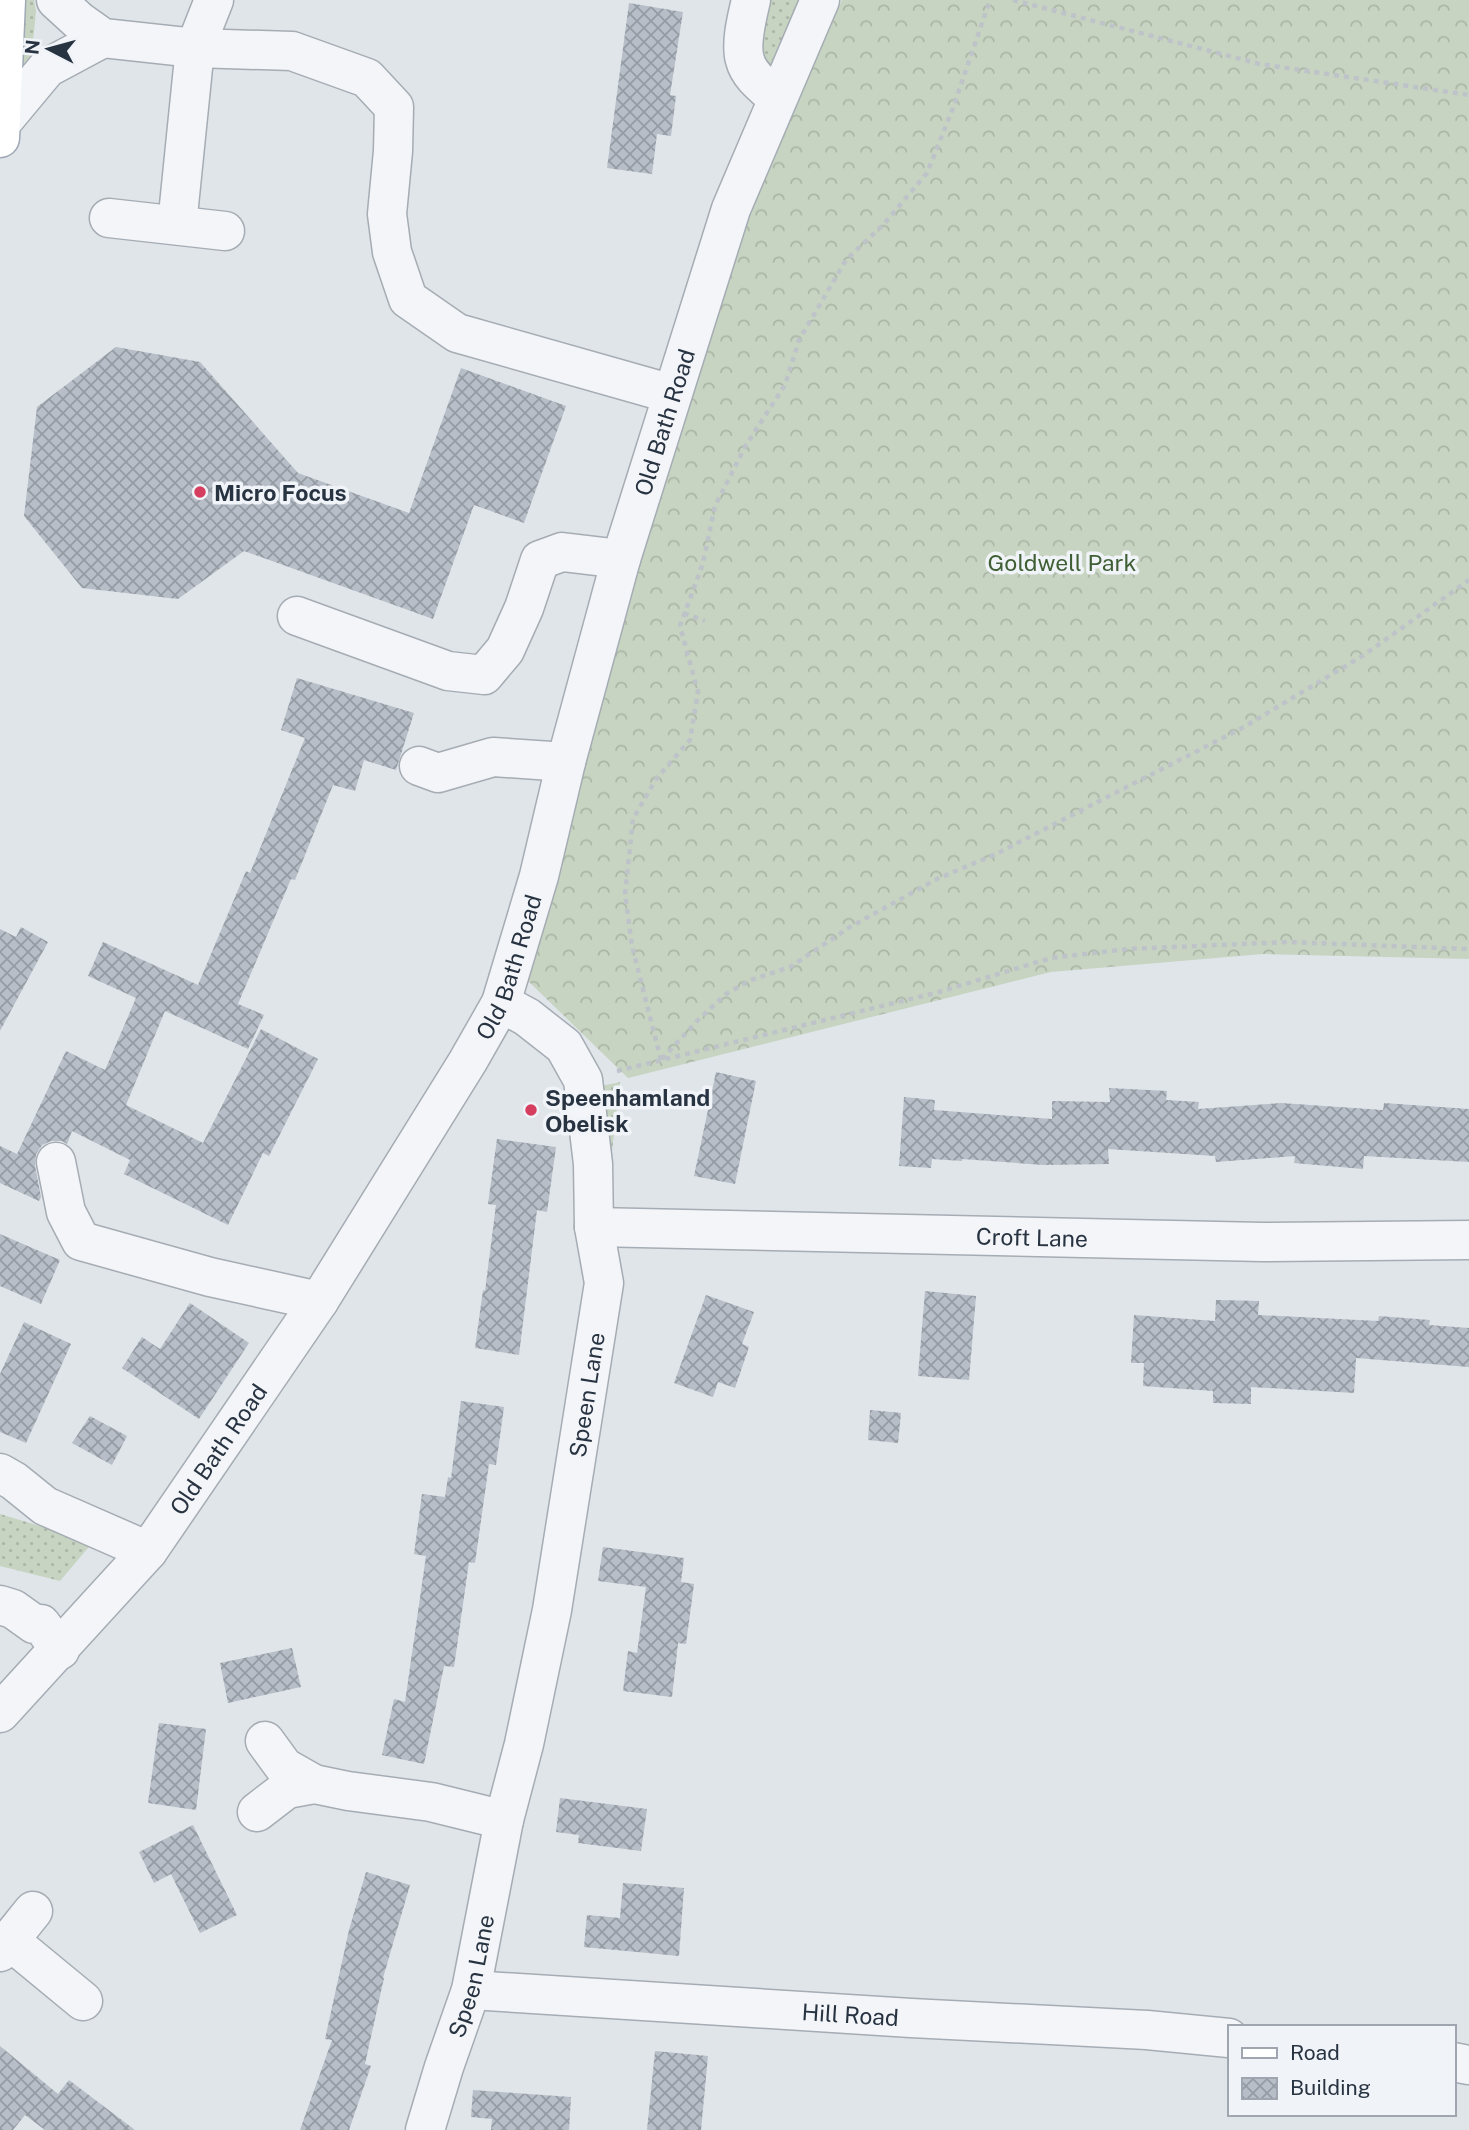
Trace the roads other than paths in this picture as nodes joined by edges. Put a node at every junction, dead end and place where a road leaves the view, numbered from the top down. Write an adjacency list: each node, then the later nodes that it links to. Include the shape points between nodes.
1 (6, 0): 9 (main road)
2 (55, 0): 6 (street)
3 (214, 0): 7 (street)
4 (751, 0): 8 (street, via 745,60 754,77)
5 (820, 0): 8 (street, Old Bath Road)
6 (103, 38): 7 (street); 9 (street, via 47,68)
7 (195, 48): 11 (street); 13 (street, via 292,51 367,78 394,107 387,214 392,252 408,299 457,333)
8 (777, 98): 13 (street, Old Bath Road, via 731,209)
9 (1, 130)
10 (109, 218): 11 (street)
11 (177, 225): 12 (street)
12 (225, 231)
13 (672, 394): 14 (street, Old Bath Road)
14 (621, 559): 15 (street, via 562,552 540,560 505,650 484,676 448,671); 16 (street, Old Bath Road)
15 (297, 616)
16 (566, 762): 17 (street, via 493,757 438,774); 18 (street, Old Bath Road, via 539,876)
17 (419, 766)
18 (501, 1003): 20 (street, Speen Lane, via 564,1046 583,1080 593,1164); 22 (street, Old Bath Road)
19 (55, 1161): 22 (street, via 66,1212 81,1241 209,1277)
20 (594, 1227): 21 (street, Croft Lane, via 1249,1242); 31 (street, Speen Lane, via 604,1283 599,1323 552,1611)
21 (1469, 1240)
22 (319, 1301): 24 (street, Old Bath Road)
23 (0, 1473): 24 (street, via 45,1506)
24 (148, 1551): 26 (street, Old Bath Road)
25 (0, 1605): 26 (street, via 41,1624)
26 (60, 1650): 27 (street, Old Bath Road)
27 (0, 1713)
28 (265, 1741): 29 (street, via 284,1767)
29 (314, 1784): 30 (street, via 288,1789); 31 (street, via 431,1802)
30 (257, 1812)
31 (504, 1820): 34 (street, Speen Lane)
32 (33, 1911): 33 (street)
33 (5, 1946): 35 (street)
34 (471, 1990): 36 (street, Hill Road); 37 (street, Speen Lane)
35 (83, 2001)
36 (1228, 2038)
37 (425, 2130)

